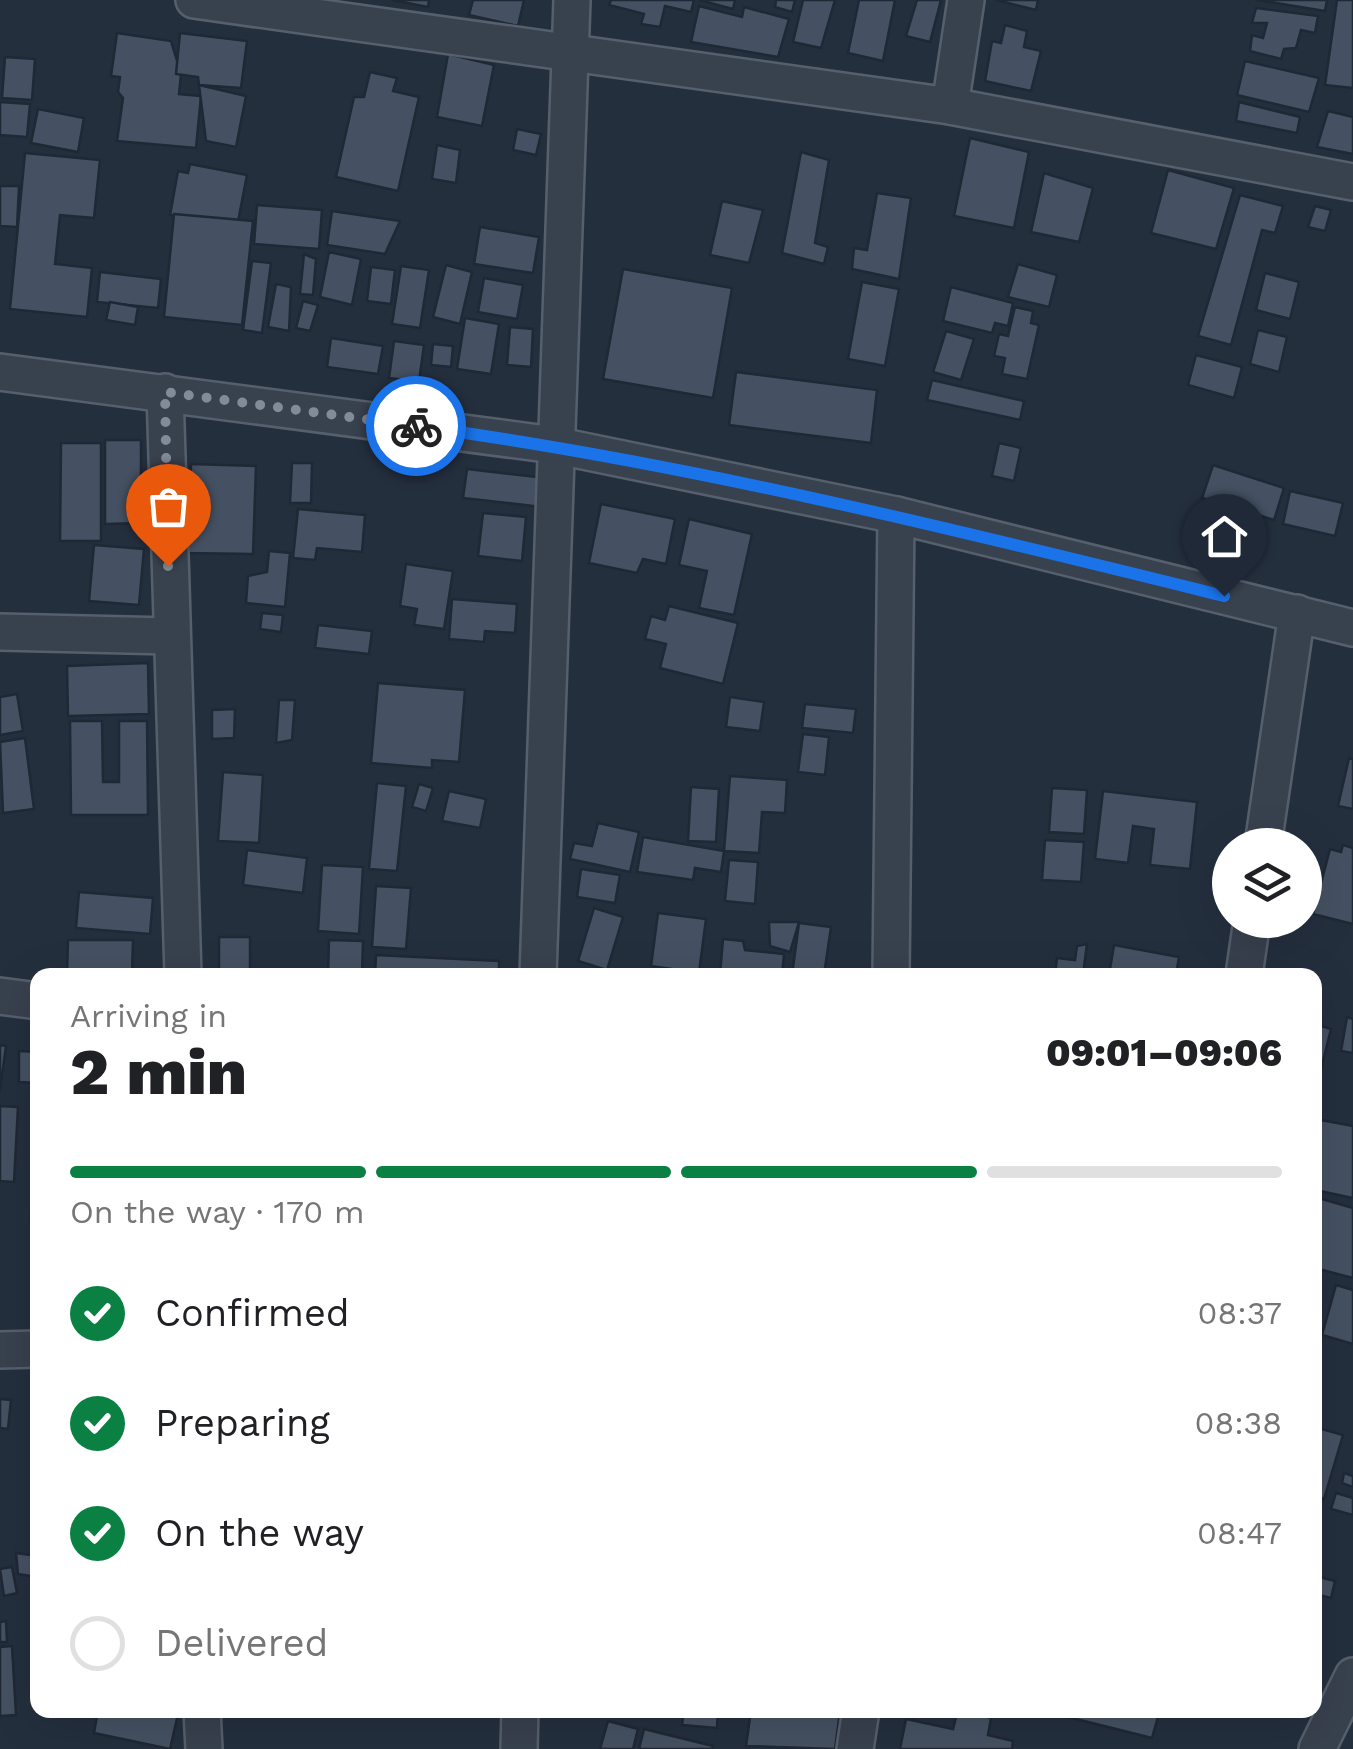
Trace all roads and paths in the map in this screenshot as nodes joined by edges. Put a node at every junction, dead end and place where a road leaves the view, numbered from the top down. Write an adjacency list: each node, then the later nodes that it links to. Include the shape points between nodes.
1 (194, 0): 4 (street)
2 (572, 0): 4 (street)
3 (966, 0): 5 (street)
4 (570, 54): 5 (street); 9 (street)
5 (950, 106): 6 (street)
6 (1353, 182)
7 (0, 372): 8 (street)
8 (165, 392): 9 (street); 14 (street)
9 (554, 445): 10 (street); 18 (street)
10 (896, 515): 11 (street); 19 (street)
11 (1297, 614): 12 (street); 15 (street)
12 (1353, 628)
13 (0, 632): 14 (street)
14 (170, 636): 17 (street)
15 (1266, 828)
16 (1249, 938): 20 (street)
17 (183, 968)
18 (538, 968)
19 (890, 968)
20 (1245, 968)
21 (0, 996): 22 (street)
22 (30, 1000)
23 (30, 1349): 24 (street)
24 (0, 1350)
25 (1353, 1676): 32 (street)
26 (202, 1718): 29 (street)
27 (520, 1718): 30 (street)
28 (860, 1718): 31 (street)
29 (204, 1749)
30 (519, 1749)
31 (856, 1749)
32 (1317, 1749)

